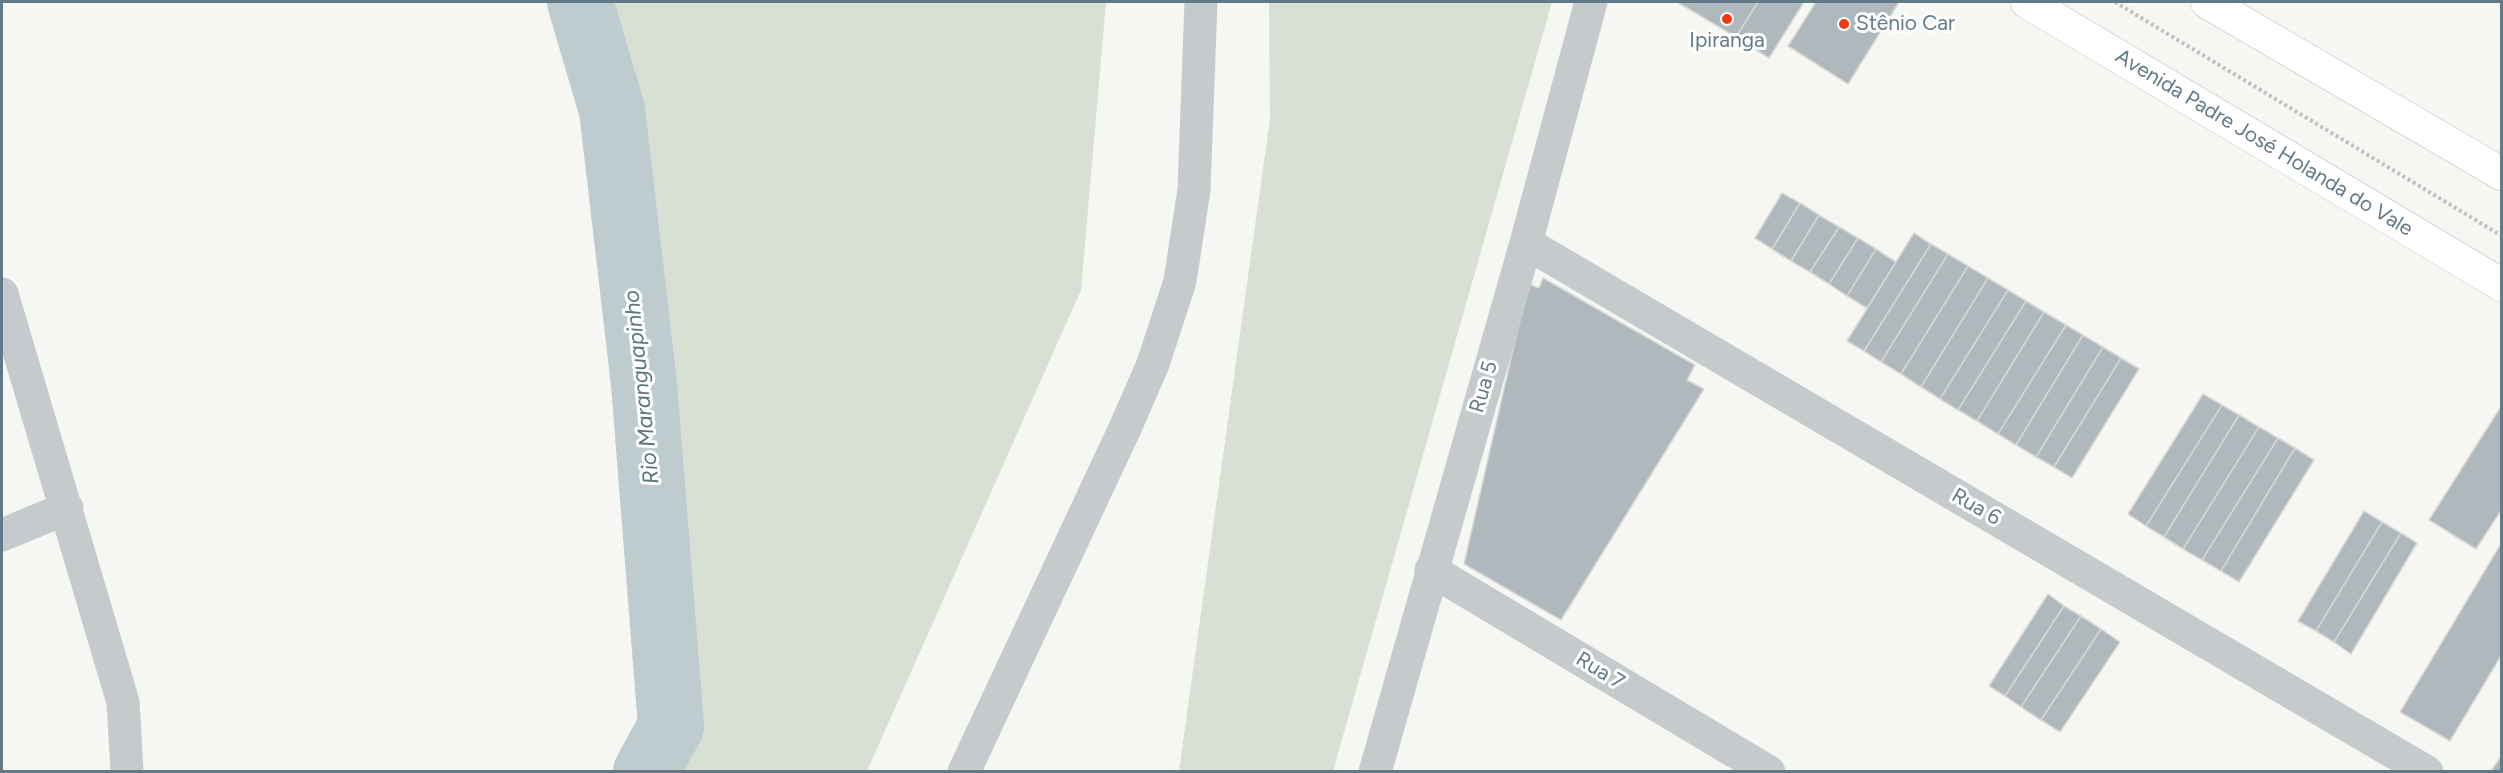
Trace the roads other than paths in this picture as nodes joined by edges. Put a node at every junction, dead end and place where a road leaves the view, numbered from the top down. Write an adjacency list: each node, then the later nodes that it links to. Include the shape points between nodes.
1 (1201, 2): 13 (street, via 1194,190 1180,281 1154,364)
2 (1591, 2): 6 (street, Rua 5)
3 (2027, 2): 7 (main road, Avenida Padre José Holanda do Vale)
4 (2207, 2): 5 (main road)
5 (2502, 174)
6 (1526, 243): 11 (street, Rua 5); 16 (street, Rua 6)
7 (2502, 285)
8 (2, 294): 9 (street)
9 (67, 508): 10 (street); 12 (street, via 123,702)
10 (2, 536)
11 (1431, 570): 14 (street, Rua 5); 15 (street, Rua 7)
12 (127, 771)
13 (964, 771)
14 (1375, 771)
15 (1769, 771)
16 (2427, 771)

